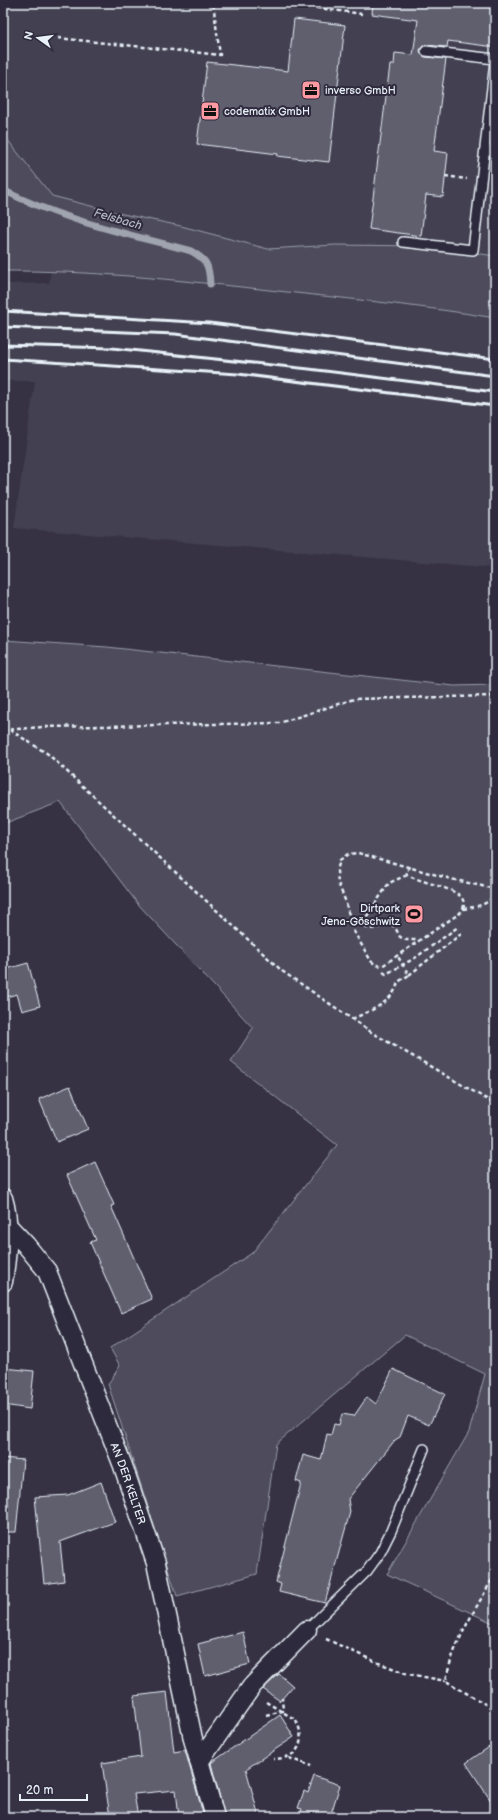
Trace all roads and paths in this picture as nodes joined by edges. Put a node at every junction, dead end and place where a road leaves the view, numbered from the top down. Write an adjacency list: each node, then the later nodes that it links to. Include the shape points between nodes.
1 (213, 3): 5 (path, via 220,55)
2 (282, 3): 3 (path)
3 (289, 3): 4 (path)
4 (362, 14)
5 (58, 38)
6 (426, 51): 7 (lane)
7 (495, 61): 8 (lane)
8 (485, 150): 9 (lane); 10 (lane, via 473,250)
9 (495, 151)
10 (403, 242)
11 (495, 696): 13 (path, via 354,699 279,723 43,727)
12 (3, 730): 13 (path)
13 (10, 730): 26 (path, via 48,754 282,971)
14 (410, 867): 15 (path, via 406,871); 16 (path); 22 (path, via 358,853 348,854 340,860 337,871 338,883 346,900 353,930 371,961 382,966)
15 (407, 875): 18 (path, via 461,895); 21 (path, via 389,883 364,924 372,930 391,924 400,937 406,940)
16 (495, 889)
17 (495, 894): 18 (path, via 484,906)
18 (464, 908): 21 (path, via 460,914)
19 (458, 927): 23 (path)
20 (461, 934): 25 (path)
21 (419, 940): 22 (path)
22 (397, 955): 23 (path)
23 (403, 964): 24 (path, via 386,974); 25 (path)
24 (383, 972)
25 (409, 975): 26 (path, via 398,982 396,990 383,1004)
26 (352, 1019): 27 (path)
27 (495, 1104)
28 (3, 1198): 29 (street)
29 (8, 1226): 30 (street); 42 (street, AN DER KELTER, via 46,1271 124,1466 156,1563)
30 (3, 1282)
31 (424, 1450): 33 (lane, via 380,1553 367,1571)
32 (495, 1574): 34 (path, via 461,1637)
33 (307, 1630): 34 (path, via 408,1674); 35 (street)
34 (446, 1681): 37 (path)
35 (250, 1689): 38 (path, via 274,1708); 42 (street)
36 (282, 1698): 38 (path)
37 (495, 1710)
38 (283, 1711): 39 (path); 40 (path, via 296,1720 301,1736 299,1745)
39 (266, 1715)
40 (289, 1758): 41 (path); 43 (path)
41 (273, 1759)
42 (199, 1762): 44 (street, AN DER KELTER)
43 (311, 1766)
44 (215, 1817)

